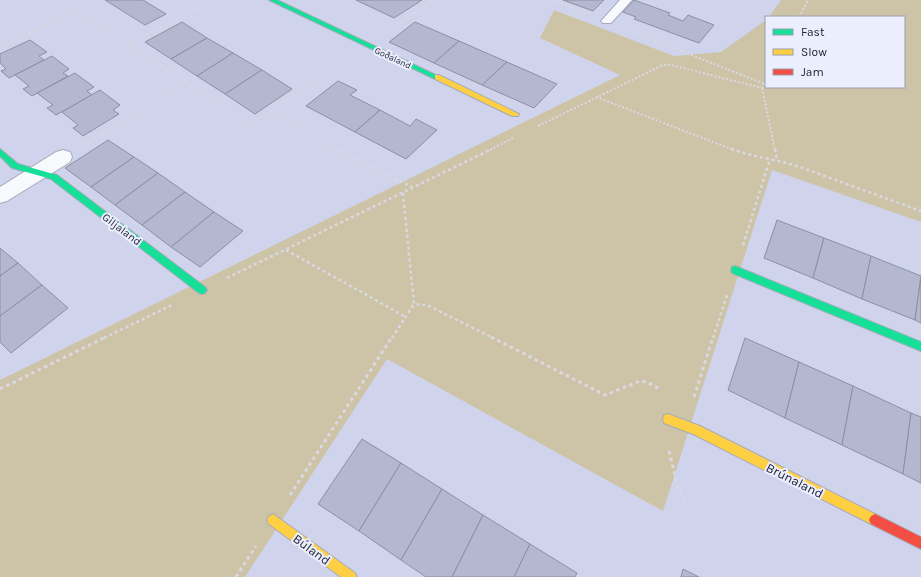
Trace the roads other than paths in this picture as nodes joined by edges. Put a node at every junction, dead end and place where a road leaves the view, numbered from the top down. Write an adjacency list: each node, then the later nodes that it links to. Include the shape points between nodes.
1 (272, 0): 4 (street, Goðaland)
2 (626, 0): 3 (lane)
3 (607, 21)
4 (515, 114)
5 (0, 152): 7 (street, Giljaland, via 15,166)
6 (63, 158): 7 (street)
7 (38, 173): 8 (street); 10 (street, Giljaland, via 54,177)
8 (0, 196)
9 (735, 270): 11 (street)
10 (202, 290)
11 (921, 346)
12 (668, 419): 14 (street, Brúnaland, via 696,430)
13 (273, 520): 15 (street, Búland)
14 (921, 543)
15 (351, 577)

